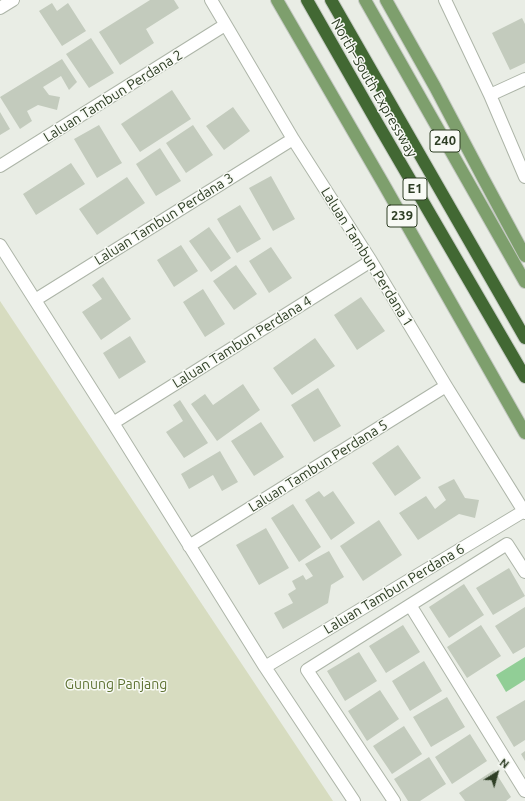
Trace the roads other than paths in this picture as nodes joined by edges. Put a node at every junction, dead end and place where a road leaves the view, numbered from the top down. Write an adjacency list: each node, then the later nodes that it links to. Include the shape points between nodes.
1 (12, 0): 9 (street)
2 (211, 0): 10 (street, Laluan Tambun Perdana 1)
3 (277, 0): 25 (main road, 239)
4 (307, 0): 22 (highway, North–South Expressway / E1)
5 (331, 0): 21 (highway, North–South Expressway / E1)
6 (364, 0): 19 (main road, 240)
7 (386, 0): 17 (main road)
8 (445, 0): 12 (street)
9 (0, 8)
10 (225, 25): 13 (street, Laluan Tambun Perdana 1); 14 (street, Laluan Tambun Perdana 2)
11 (525, 79): 12 (street)
12 (490, 95): 15 (street)
13 (293, 139): 18 (street, Laluan Tambun Perdana 1); 20 (street, Laluan Tambun Perdana 3)
14 (0, 166)
15 (525, 177)
16 (0, 245): 20 (street)
17 (525, 256)
18 (371, 261): 23 (street, Laluan Tambun Perdana 1); 24 (street, Laluan Tambun Perdana 4)
19 (525, 282)
20 (35, 300): 24 (street)
21 (525, 338)
22 (525, 377)
23 (446, 386): 26 (street, Laluan Tambun Perdana 1); 27 (street, Laluan Tambun Perdana 5)
24 (113, 423): 27 (street)
25 (525, 433)
26 (524, 512): 30 (street, Laluan Tambun Perdana 6)
27 (189, 546): 30 (street)
28 (525, 572): 29 (street, via 508,544)
29 (410, 605): 31 (street); 33 (street, via 307,670)
30 (265, 667): 32 (street)
31 (525, 791)
32 (354, 801)
33 (394, 801)

